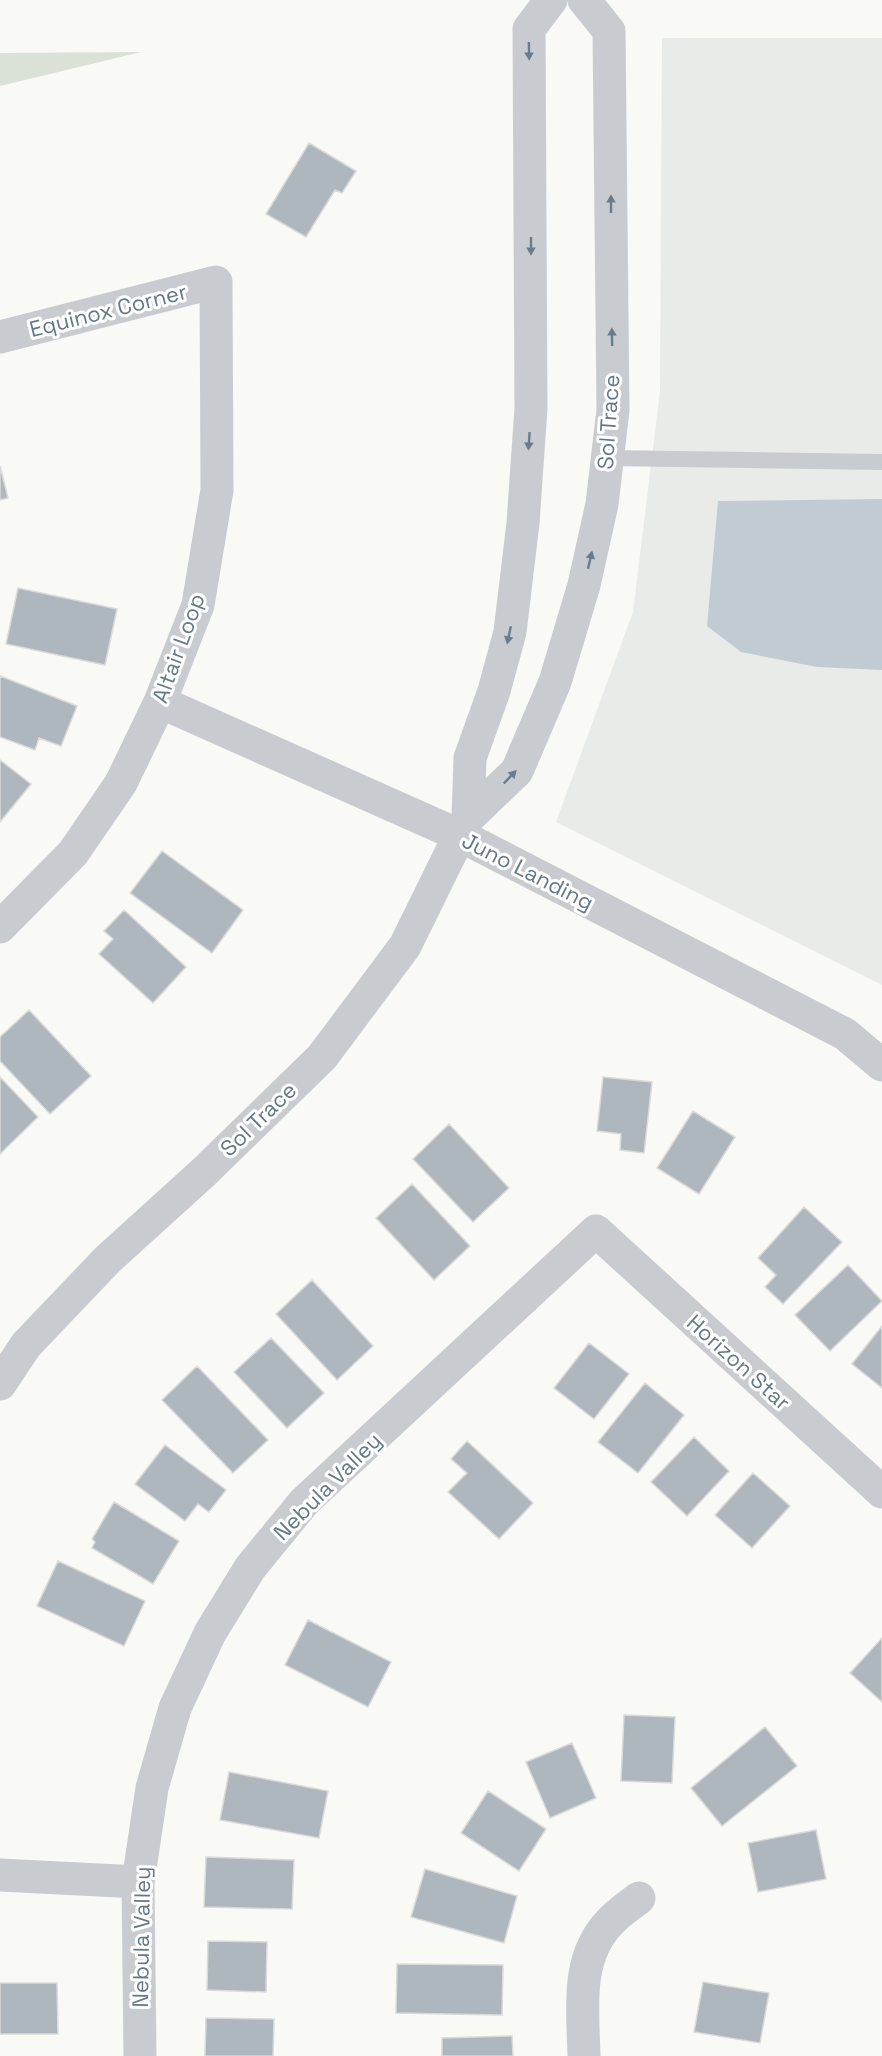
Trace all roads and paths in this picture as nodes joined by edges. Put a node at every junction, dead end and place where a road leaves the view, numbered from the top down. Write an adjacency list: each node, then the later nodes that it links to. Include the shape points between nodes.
1 (551, 0): 8 (street, Sol Trace, one-way to 8, via 529,29 531,408 523,523 510,632 470,758)
2 (584, 0): 5 (street, Sol Trace, one-way to 2, via 612,410 609,31)
3 (216, 282): 4 (street, Equinox Corner); 7 (street, Altair Loop, via 217,490 198,605)
4 (0, 337)
5 (607, 458): 6 (lane); 8 (street, Sol Trace, one-way to 5, via 517,771 555,682 584,585 602,504)
6 (882, 462)
7 (160, 702): 8 (street, Juno Landing); 9 (street, Altair Loop, via 121,783 74,853)
8 (465, 827): 10 (street, Juno Landing, via 836,1029); 12 (street, Sol Trace, via 405,946 322,1057 107,1260 26,1345)
9 (0, 927)
10 (882, 1065)
11 (596, 1231): 13 (street, Horizon Star); 15 (street, Nebula Valley, via 304,1502 250,1568 210,1633 175,1708 152,1788)
12 (0, 1384)
13 (882, 1492)
14 (0, 1875): 15 (street)
15 (138, 1882): 17 (street, Nebula Valley)
16 (639, 1898): 18 (street, via 609,1922 590,1952 583,1980)
17 (140, 2056)
18 (584, 2056)

